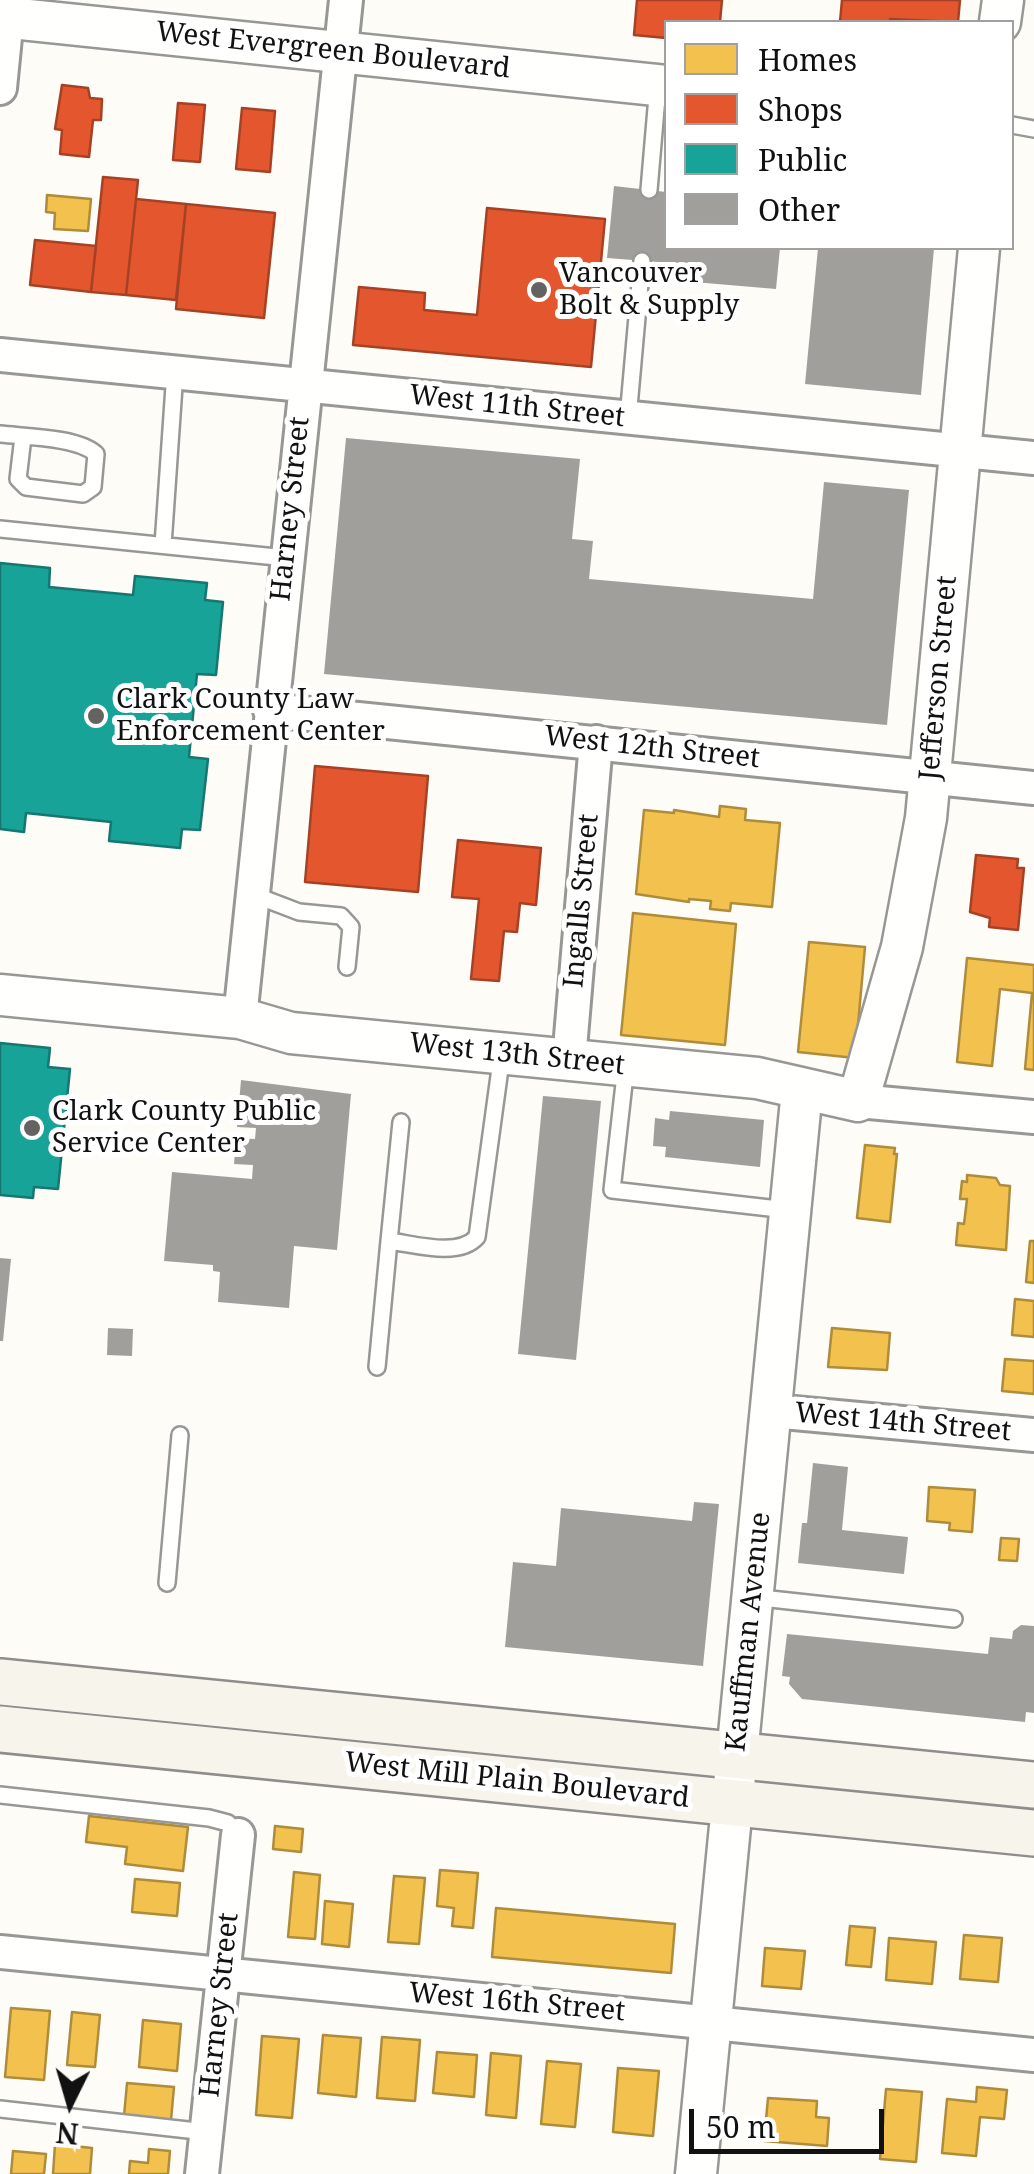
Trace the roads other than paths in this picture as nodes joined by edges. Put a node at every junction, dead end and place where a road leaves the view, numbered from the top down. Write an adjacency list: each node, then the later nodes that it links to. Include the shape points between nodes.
1 (346, 0): 3 (street, Harney Street)
2 (3, 17): 3 (street, West Evergreen Boulevard); 5 (street)
3 (341, 51): 4 (street, West Evergreen Boulevard); 11 (street, Harney Street)
4 (662, 85): 6 (lane)
5 (0, 88)
6 (649, 190)
7 (979, 250): 15 (street, Jefferson Street)
8 (642, 261): 12 (lane)
9 (0, 355): 10 (street, West 11th Street)
10 (175, 372): 11 (street, West 11th Street); 18 (lane)
11 (304, 386): 12 (street, West 11th Street); 19 (street, Harney Street)
12 (628, 418): 15 (street, West 11th Street)
13 (0, 434): 14 (lane)
14 (23, 436): 14 (lane, via 87,445 96,454 93,487 83,494 26,488 18,479)
15 (960, 451): 16 (street, West 11th Street); 22 (street, Jefferson Street)
16 (1034, 458)
17 (0, 529): 18 (lane)
18 (163, 545): 19 (lane)
19 (286, 558): 20 (street, Harney Street)
20 (270, 710): 21 (street, West 12th Street); 24 (street, Harney Street)
21 (596, 742): 22 (street, West 12th Street); 29 (street, Ingalls Street)
22 (930, 777): 23 (street, West 12th Street); 32 (street, Jefferson Street, via 902,947)
23 (1034, 788)
24 (252, 894): 25 (lane, via 299,912 341,916 351,927); 27 (street, Harney Street)
25 (348, 968)
26 (0, 995): 27 (street, West 13th Street)
27 (240, 1018): 28 (street, West 13th Street, via 291,1034)
28 (502, 1054): 29 (street, West 13th Street); 36 (lane, via 477,1237 450,1248)
29 (569, 1060): 30 (street, West 13th Street)
30 (626, 1066): 31 (street, West 13th Street, via 757,1078); 35 (lane, via 612,1190)
31 (802, 1090): 32 (street, West 13th Street); 35 (street, Kauffman Avenue)
32 (858, 1101): 33 (street, West 13th Street)
33 (1034, 1116)
34 (400, 1122): 36 (lane)
35 (791, 1210): 38 (street, Kauffman Avenue)
36 (389, 1241): 37 (lane)
37 (377, 1367)
38 (772, 1410): 40 (street, West 14th Street); 42 (street, Kauffman Avenue)
39 (180, 1435): 41 (lane)
40 (1034, 1435)
41 (167, 1583)
42 (752, 1597): 43 (lane); 46 (street, Kauffman Avenue)
43 (954, 1619)
44 (0, 1682): 46 (main road, West Mill Plain Boulevard)
45 (0, 1728): 49 (main road, West Mill Plain Boulevard)
46 (736, 1757): 47 (main road, West Mill Plain Boulevard); 49 (street, Kauffman Avenue)
47 (1034, 1786)
48 (0, 1795): 51 (lane, via 209,1818 228,1823)
49 (730, 1802): 50 (main road, West Mill Plain Boulevard); 54 (street, Kauffman Avenue)
50 (1034, 1832)
51 (238, 1835): 53 (street, Harney Street)
52 (0, 1952): 53 (street, West 16th Street)
53 (222, 1975): 54 (street, West 16th Street); 57 (street, Harney Street)
54 (711, 2021): 55 (street, West 16th Street); 59 (street, Kauffman Avenue)
55 (1034, 2056)
56 (0, 2110): 57 (lane)
57 (206, 2132): 58 (street, Harney Street)
58 (202, 2174)
59 (696, 2174)

